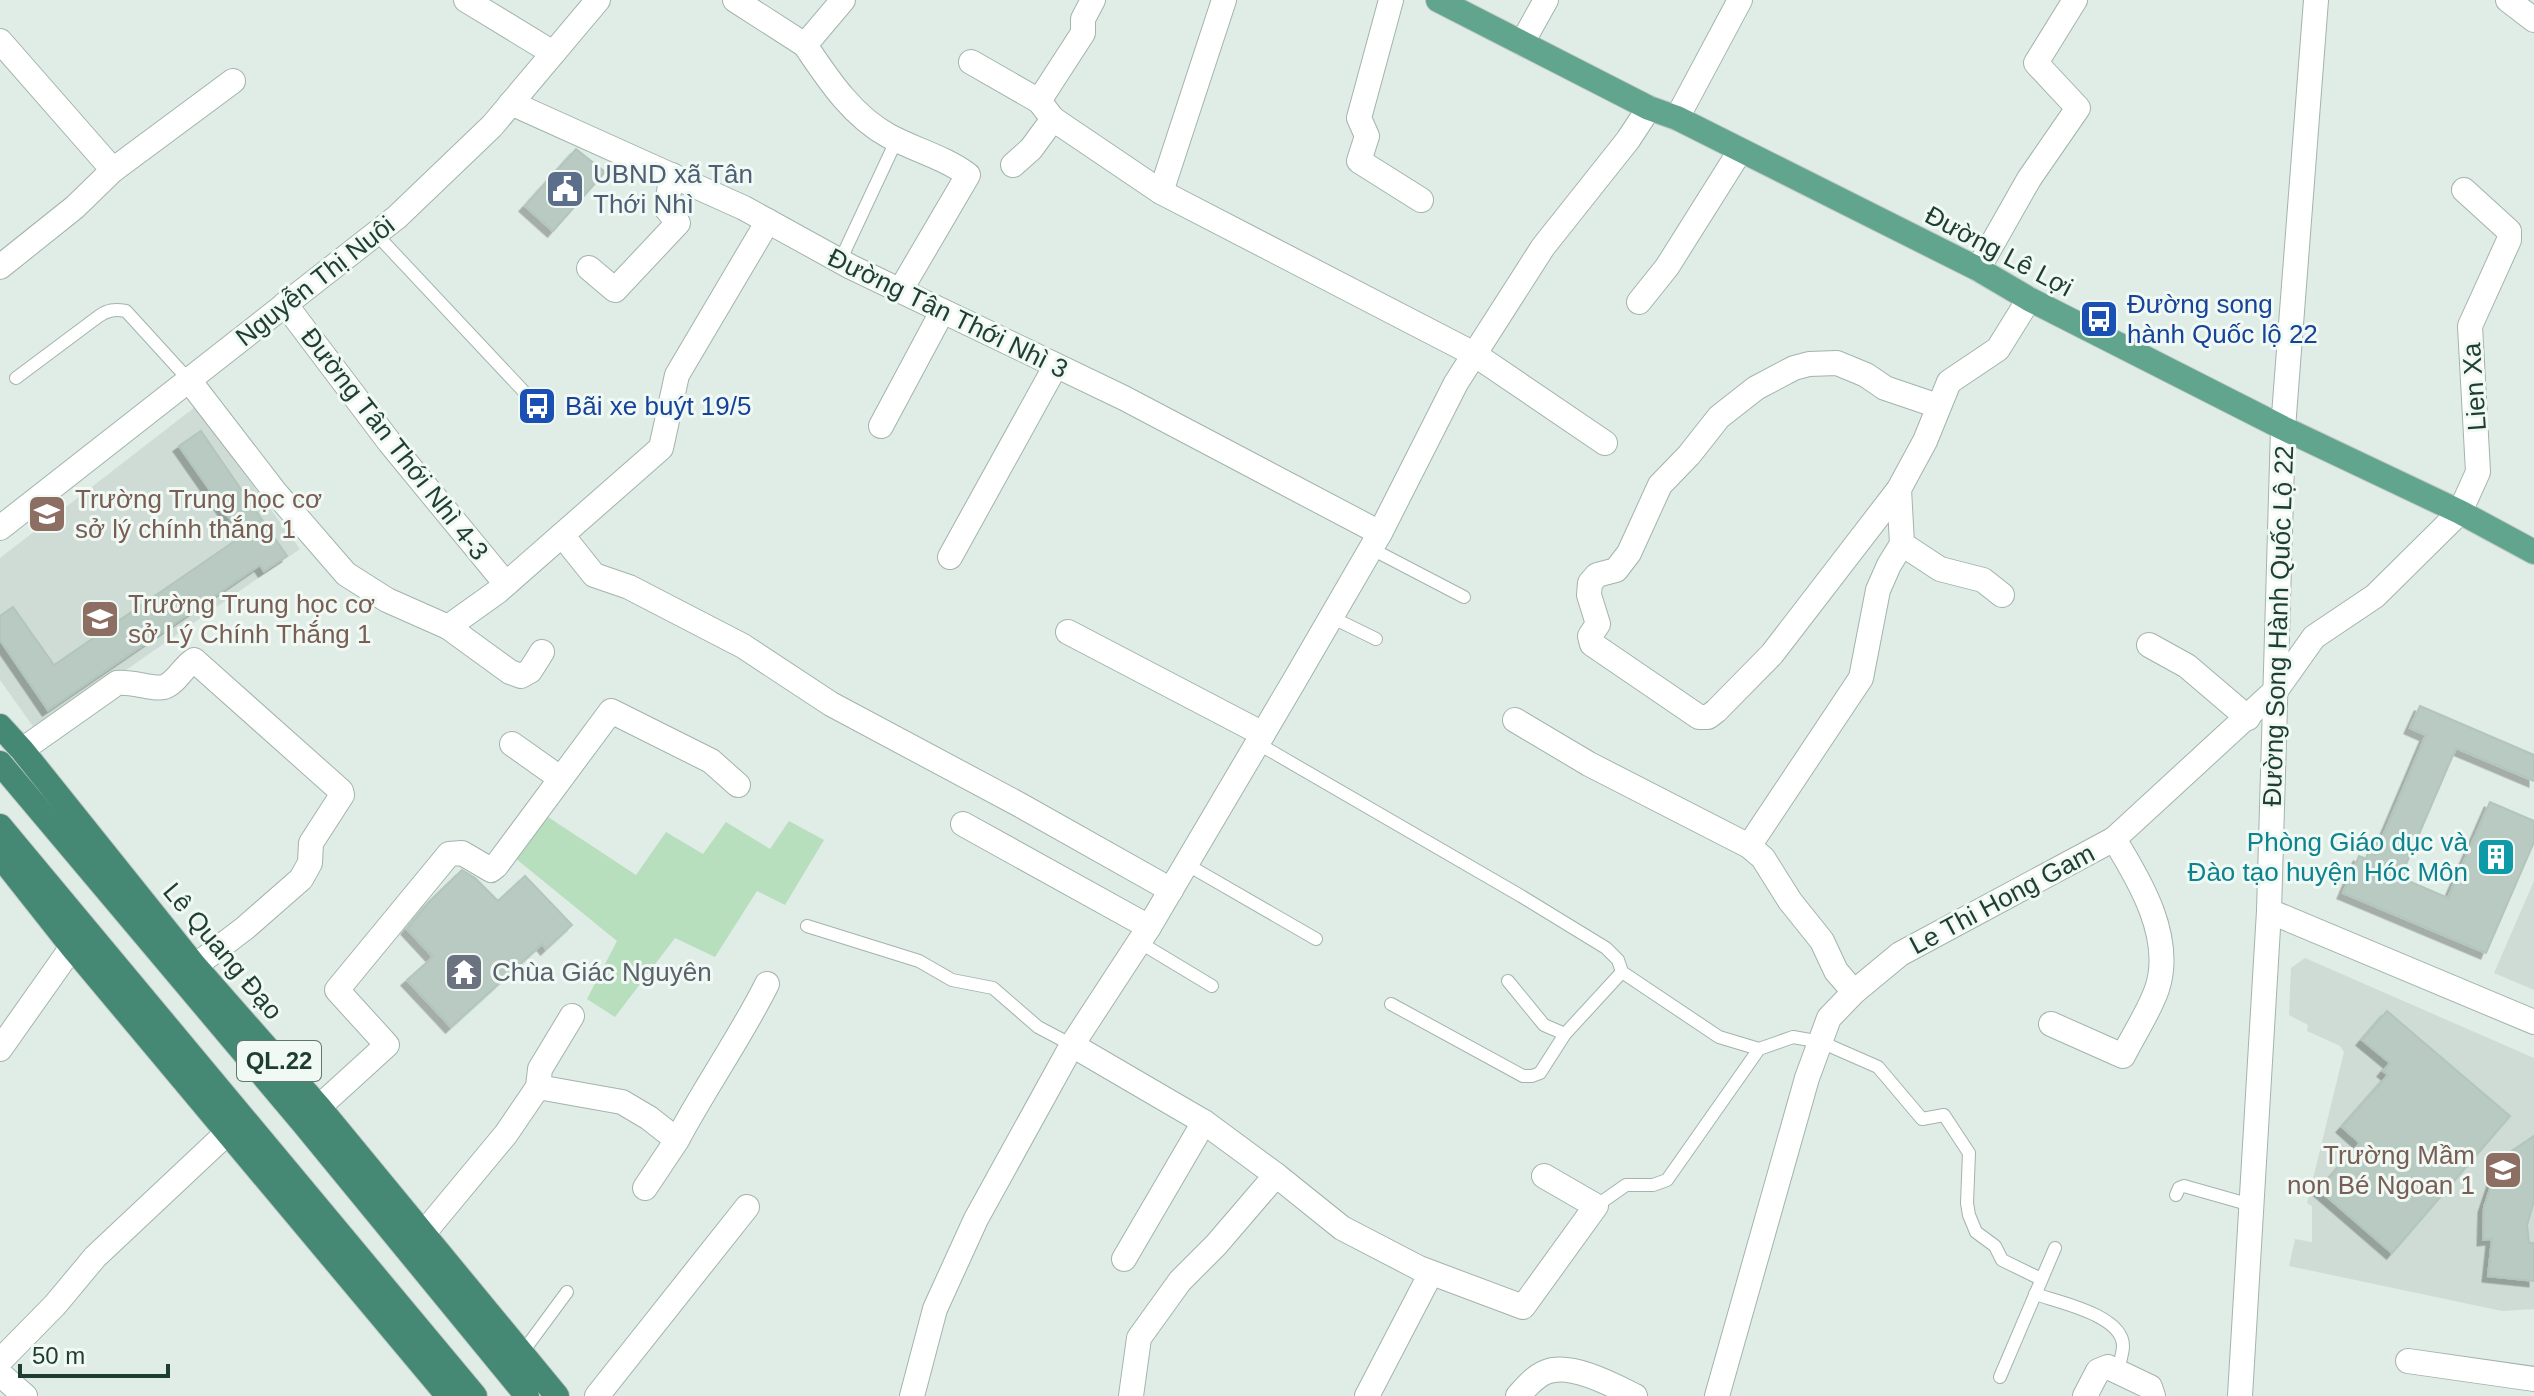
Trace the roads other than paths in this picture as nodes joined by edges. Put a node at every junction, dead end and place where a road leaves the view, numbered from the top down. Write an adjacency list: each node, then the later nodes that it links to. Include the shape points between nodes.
1 (466, 0): 18 (street)
2 (598, 0): 18 (street, Nguyễn Thị Nuôi)
3 (735, 0): 17 (street)
4 (843, 0): 17 (street)
5 (1093, 0): 23 (street)
6 (1224, 0): 31 (street)
7 (1391, 0): 32 (street, via 1359,118 1367,136 1359,161)
8 (1438, 0): 16 (main road, Đường Lê Lợi)
9 (1546, 0): 16 (street)
10 (1740, 0): 24 (street)
11 (2075, 0): 38 (street, via 2036,63 2078,108 2029,179)
12 (2316, 0): 51 (street, Đường Song Hành Quốc Lộ 22)
13 (2508, 0): 14 (street)
14 (2534, 20)
15 (0, 41): 28 (street)
16 (1522, 43): 22 (main road, Đường Lê Lợi)
17 (805, 45): 25 (street, via 840,95)
18 (553, 53): 21 (street, Nguyễn Thị Nuôi)
19 (971, 62): 23 (street)
20 (233, 81): 28 (street)
21 (511, 103): 29 (street, Đường Tân Thới Nhì 3); 34 (street, Nguyễn Thị Nuôi)
22 (1649, 108): 24 (main road, Đường Lê Lợi); 44 (street, via 1543,247)
23 (1046, 110): 27 (street, via 1031,149); 31 (street)
24 (1677, 118): 26 (main road, Đường Lê Lợi)
25 (897, 139): 35 (lane); 39 (street, via 968,175)
26 (1740, 151): 38 (main road, Đường Lê Lợi); 41 (street)
27 (1013, 165)
28 (113, 170): 36 (street)
29 (672, 175): 33 (street, Đường Tân Thới Nhì 3); 37 (street, via 666,208 678,223 615,290)
30 (2464, 190): 54 (street, Lien Xa, via 2509,231 2509,240 2470,326 2478,472)
31 (1161, 192): 44 (street)
32 (1421, 200)
33 (768, 221): 35 (street, Đường Tân Thới Nhì 3); 56 (street, via 677,375 661,448)
34 (376, 234): 42 (street, Nguyễn Thị Nuôi); 48 (lane)
35 (840, 261): 39 (street, Đường Tân Thới Nhì 3)
36 (0, 267)
37 (589, 268)
38 (1978, 269): 40 (main road, Đường Lê Lợi)
39 (900, 291): 43 (street, Đường Tân Thới Nhì 3)
40 (2029, 299): 49 (street, via 1998,349 1949,382); 51 (main road, Đường Lê Lợi)
41 (1639, 302)
42 (285, 304): 47 (street, Nguyễn Thị Nuôi); 61 (street, Đường Tân Thới Nhì 4-3)
43 (942, 312): 45 (street, Đường Tân Thới Nhì 3); 50 (street)
44 (1474, 354): 52 (street); 57 (street)
45 (1055, 367): 57 (street, Đường Tân Thới Nhì 3, via 1124,398); 60 (street)
46 (16, 378): 47 (lane, via 99,316 117,309 126,311)
47 (188, 379): 55 (street, Nguyễn Thị Nuôi); 65 (street, via 346,574 387,600)
48 (529, 397)
49 (1938, 406): 53 (street); 53 (street, via 1885,388 1837,363 1794,368 1746,395 1719,417 1660,485 1616,570 1597,575 1590,583 1598,624 1590,636 1592,644 1695,715 1708,717 1772,654)
50 (881, 426)
51 (2283, 428): 54 (main road, Đường Lê Lợi); 70 (street, Đường Song Hành Quốc Lộ 22)
52 (1605, 443)
53 (1899, 489): 58 (street)
54 (2460, 512): 59 (main road, Đường Lê Lợi); 70 (street, Le Thi Hong Gam, via 2375,596 2314,637)
55 (0, 528)
56 (562, 535): 61 (street); 86 (street, via 594,575 629,587 743,646 831,704)
57 (1375, 540): 63 (lane); 64 (street)
58 (1902, 544): 62 (street, via 1945,572 1983,580); 83 (street, via 1878,590 1855,689)
59 (2534, 552)
60 (950, 557)
61 (506, 584): 65 (street)
62 (2002, 595)
63 (1464, 597)
64 (1331, 617): 67 (lane); 74 (street)
65 (448, 627): 69 (street, via 521,676)
66 (1068, 632): 74 (street)
67 (1376, 639)
68 (2149, 645): 71 (street, via 2187,666)
69 (542, 652)
70 (2277, 689): 71 (street, Le Thi Hong Gam); 87 (street, Đường Song Hành Quốc Lộ 22)
71 (2248, 718): 82 (street, Le Thi Hong Gam)
72 (1515, 720): 83 (street)
73 (0, 726): 76 (highway, Lê Quang Đạo / QL.22)
74 (1260, 738): 85 (street); 93 (lane, via 1606,948)
75 (512, 744): 78 (street)
76 (22, 750): 92 (highway, Lê Quang Đạo / QL.22); 92 (street, via 117,683 160,688 194,660 341,791 311,843 310,863 301,879)
77 (0, 763): 136 (highway, Lê Quang Đạo / QL.22)
78 (560, 778): 79 (street, via 611,711 711,761); 108 (street, via 491,870 462,853 449,854 337,990 387,1045)
79 (738, 785)
80 (963, 824): 89 (street)
81 (0, 826): 135 (highway, QL.22)
82 (2114, 839): 97 (street, Le Thi Hong Gam, via 1900,954); 101 (street, via 2153,913 2161,951 2157,988 2123,1056)
83 (1749, 846): 97 (street, via 1763,858)
84 (1, 860): 91 (highway)
85 (1186, 864): 86 (street); 90 (lane)
86 (1171, 890): 89 (street)
87 (2269, 911): 100 (street); 116 (street, Đường Song Hành Quốc Lộ 22)
88 (807, 926): 104 (lane, via 919,961 952,980 993,988 1038,1027)
89 (1144, 934): 96 (lane); 104 (street)
90 (1316, 939)
91 (72, 947): 105 (street); 110 (highway)
92 (195, 966): 108 (highway, Lê Quang Đạo / QL.22)
93 (1622, 972): 102 (lane); 106 (lane, via 1719,1037)
94 (1508, 981): 102 (lane, via 1544,1025)
95 (767, 984): 111 (street)
96 (1212, 986)
97 (1854, 992): 103 (street, Le Thi Hong Gam, via 1829,1018)
98 (1391, 1004): 102 (lane, via 1523,1076 1540,1073)
99 (572, 1016): 107 (street, via 540,1069)
100 (2534, 1022)
101 (2051, 1024)
102 (1565, 1034)
103 (1821, 1042): 106 (lane, via 1793,1037); 123 (lane, via 1878,1067 1922,1119 1944,1115 1969,1153 1967,1203 1976,1232 1995,1246 2002,1260); 144 (street, Le Thi Hong Gam)
104 (1072, 1045): 109 (street); 139 (street, via 976,1219 941,1296)
105 (0, 1049)
106 (1759, 1049): 117 (lane, via 1667,1180 1626,1185)
107 (538, 1087): 111 (street, via 622,1102); 119 (street)
108 (319, 1107): 119 (highway, Lê Quang Đạo / QL.22)
109 (1204, 1122): 112 (street); 121 (street)
110 (228, 1132): 127 (street, via 95,1257); 134 (highway)
111 (677, 1140): 114 (street)
112 (1276, 1175): 122 (street, via 1342,1228); 140 (street, via 1180,1281 1139,1338)
113 (1544, 1176): 117 (street)
114 (645, 1188)
115 (2176, 1195): 116 (lane, via 2184,1186)
116 (2251, 1205): 147 (street, Đường Song Hành Quốc Lộ 22)
117 (1596, 1206): 122 (street, via 1523,1307)
118 (747, 1207): 138 (street)
119 (423, 1234): 126 (highway, Lê Quang Đạo / QL.22)
120 (2055, 1248): 123 (lane)
121 (1124, 1259)
122 (1431, 1273): 141 (street)
123 (2041, 1279): 125 (lane)
124 (567, 1292): 126 (lane)
125 (2035, 1294): 129 (lane, via 2089,1311 2114,1326 2123,1346); 131 (lane)
126 (522, 1353): 137 (highway, Lê Quang Đạo / QL.22)
127 (0, 1361)
128 (2408, 1361): 132 (street)
129 (2118, 1371): 145 (street, via 2102,1368); 146 (street, via 2150,1387)
130 (0, 1374): 133 (street)
131 (2000, 1377)
132 (2534, 1379)
133 (25, 1396)
134 (448, 1396)
135 (475, 1396)
136 (527, 1396)
137 (557, 1396)
138 (597, 1396)
139 (912, 1396)
140 (1131, 1396)
141 (1367, 1396)
142 (1518, 1396): 143 (street, via 1529,1382 1557,1369 1587,1375)
143 (1635, 1396)
144 (1717, 1396)
145 (2085, 1396)
146 (2153, 1396)
147 (2240, 1396)

